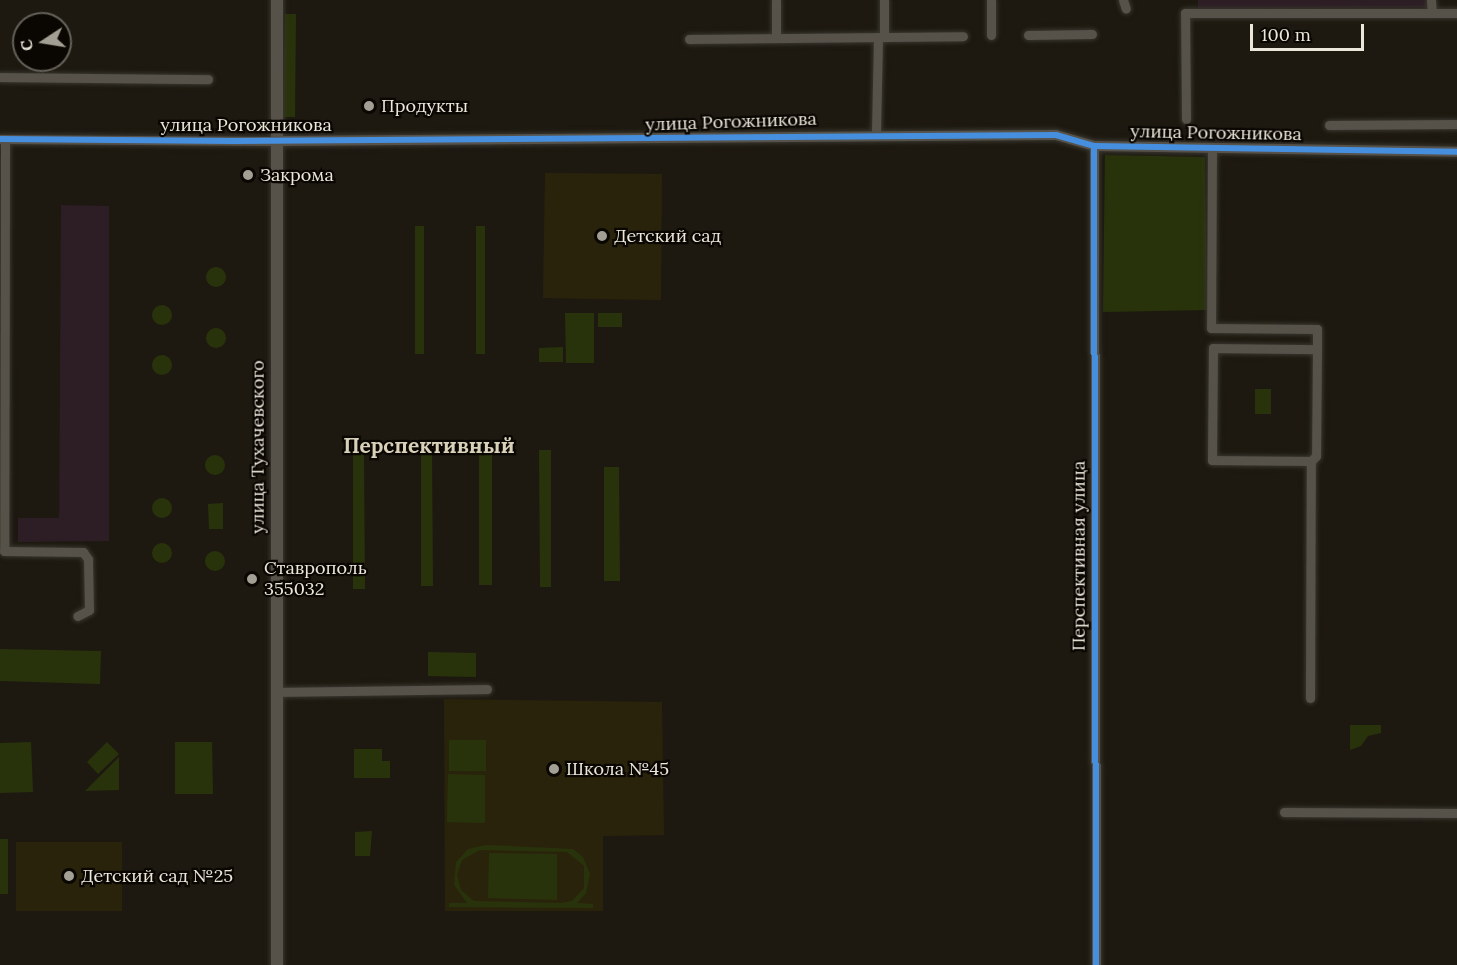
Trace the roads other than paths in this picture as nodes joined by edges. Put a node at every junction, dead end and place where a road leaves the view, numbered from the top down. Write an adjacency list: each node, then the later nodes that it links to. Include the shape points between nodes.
1 (277, 0): 22 (main road, улица Тухачевского)
2 (776, 0): 13 (street)
3 (884, 0): 12 (street)
4 (991, 0): 9 (street)
5 (1431, 0): 6 (street)
6 (1431, 13): 7 (street); 17 (street, via 1185,14)
7 (1457, 13)
8 (1092, 34): 10 (street)
9 (992, 35)
10 (1028, 35)
11 (963, 36): 12 (street)
12 (881, 37): 13 (street); 20 (street)
13 (776, 38): 14 (street)
14 (689, 39)
15 (0, 77): 16 (street)
16 (208, 79)
17 (1186, 119)
18 (1457, 124): 19 (street)
19 (1329, 125)
20 (876, 134): 22 (street, улица Рогожникова, via 689,135 667,140); 23 (street, улица Рогожникова, via 1056,135)
21 (2, 139): 22 (street, улица Рогожникова); 28 (street, via 4,551 83,552 88,559 89,610)
22 (276, 141): 30 (main road, улица Тухачевского)
23 (1094, 146): 24 (street, улица Рогожникова); 35 (street, Перспективная улица)
24 (1212, 149): 25 (street, улица Рогожникова); 26 (street, via 1211,328 1317,329)
25 (1457, 152)
26 (1317, 349): 27 (street, via 1316,456); 27 (street, via 1214,348 1212,460)
27 (1311, 461): 31 (street)
28 (77, 616)
29 (487, 689): 30 (street)
30 (277, 692): 34 (main road, улица Тухачевского)
31 (1310, 698)
32 (1284, 812): 33 (street)
33 (1457, 813)
34 (277, 965)
35 (1096, 965)

